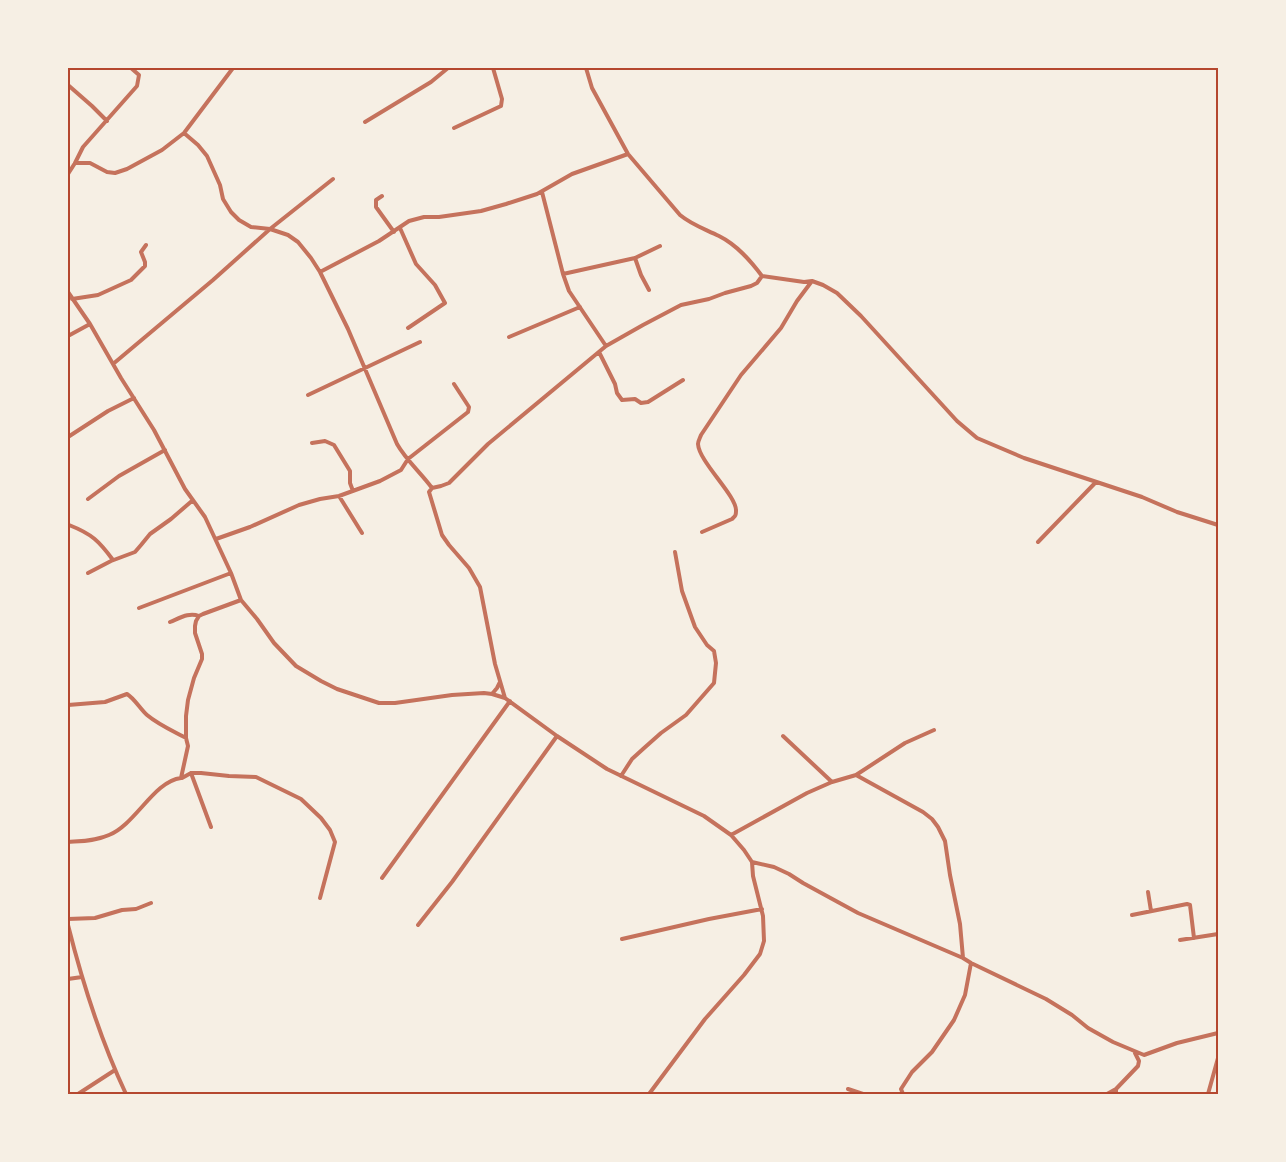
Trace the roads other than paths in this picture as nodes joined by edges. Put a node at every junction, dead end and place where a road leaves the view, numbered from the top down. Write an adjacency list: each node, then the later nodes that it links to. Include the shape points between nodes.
1 (131, 68): 7 (street, via 138,75 137,86)
2 (233, 68): 10 (street)
3 (448, 68): 8 (street)
4 (493, 68): 9 (street, via 501,106)
5 (586, 68): 11 (street, via 592,88)
6 (68, 85): 7 (street)
7 (107, 121): 12 (street, via 83,147)
8 (365, 122)
9 (454, 128)
10 (184, 133): 12 (street, via 162,150 115,173 90,163); 18 (street, via 207,156 231,212 251,227)
11 (628, 153): 15 (street, via 572,174); 25 (street, via 680,215 732,244)
12 (75, 163): 13 (street)
13 (68, 174)
14 (333, 179): 18 (street)
15 (542, 192): 17 (street, via 481,211 424,217); 24 (street)
16 (382, 196): 19 (street, via 376,200 376,207)
17 (400, 228): 19 (street); 32 (street, via 416,264 445,303)
18 (270, 229): 23 (street, via 298,242); 38 (street)
19 (394, 232): 23 (street)
20 (146, 244): 29 (street, via 141,252 145,266 131,280 98,295)
21 (660, 246): 22 (street)
22 (635, 258): 24 (street); 27 (street)
23 (320, 272): 39 (street)
24 (563, 274): 30 (street)
25 (762, 276): 26 (street); 36 (street, via 751,286 681,305)
26 (812, 281): 48 (street, via 846,301 976,438 1024,459); 56 (street, via 701,435 701,451 736,512 732,519)
27 (649, 290)
28 (68, 292): 29 (street)
29 (72, 299): 31 (street)
30 (580, 307): 34 (street); 36 (street)
31 (90, 324): 33 (street); 38 (street)
32 (408, 328)
33 (68, 336)
34 (509, 338)
35 (420, 342): 39 (street)
36 (606, 346): 37 (street)
37 (599, 352): 40 (street, via 622,400 648,402); 49 (street, via 488,444 449,483)
38 (113, 364): 43 (street)
39 (366, 369): 42 (street); 47 (street, via 397,444)
40 (683, 380)
41 (454, 384): 47 (street, via 469,407 468,412)
42 (308, 395)
43 (134, 398): 44 (street); 46 (street)
44 (68, 437)
45 (312, 443): 50 (street, via 325,441 334,445 350,471)
46 (165, 450): 52 (street); 53 (street)
47 (408, 459): 49 (street); 50 (street, via 401,470)
48 (1096, 482): 55 (street); 59 (street)
49 (432, 488): 68 (street, via 429,492 442,536 480,588)
50 (353, 491): 51 (street)
51 (339, 496): 57 (street); 58 (street, via 299,505)
52 (88, 499)
53 (193, 500): 58 (street); 61 (street, via 150,534 135,552)
54 (69, 525): 61 (street, via 100,542)
55 (1218, 525)
56 (702, 532)
57 (363, 533)
58 (216, 539): 63 (street)
59 (1038, 542)
60 (675, 552): 79 (street, via 682,591 695,627 714,651 714,683 686,716 632,759)
61 (113, 560): 62 (street)
62 (88, 573)
63 (231, 573): 64 (street); 65 (street)
64 (241, 600): 66 (street); 69 (street, via 296,666 337,689 371,701 394,703)
65 (139, 608)
66 (199, 616): 67 (street, via 185,615); 76 (street, via 195,633 202,659 188,700)
67 (170, 622)
68 (500, 681): 69 (street); 70 (street)
69 (492, 694): 70 (street)
70 (506, 698): 71 (street)
71 (510, 701): 74 (street); 86 (street)
72 (68, 705): 76 (street, via 105,702 127,694 146,715)
73 (934, 730): 78 (street, via 905,743)
74 (557, 736): 79 (street); 95 (street)
75 (783, 736): 81 (street)
76 (186, 738): 80 (street, via 188,753)
77 (191, 773): 80 (street); 82 (street); 88 (street, via 256,777 301,799 321,818 335,842)
78 (856, 775): 81 (street); 100 (street, via 923,813 938,827 945,841)
79 (621, 776): 83 (street, via 704,816)
80 (181, 778): 84 (street, via 160,789 118,831 98,839)
81 (832, 782): 83 (street)
82 (211, 827)
83 (731, 835): 85 (street)
84 (68, 842)
85 (752, 862): 90 (street); 100 (street, via 774,867 858,913)
86 (382, 878)
87 (1148, 892): 91 (street)
88 (320, 898)
89 (151, 903): 93 (street, via 95,918)
90 (762, 909): 98 (street); 113 (street, via 764,941 760,954 705,1019)
91 (1151, 911): 92 (street); 97 (street, via 1190,905)
92 (1132, 915)
93 (68, 919)
94 (68, 925): 102 (street)
95 (418, 925)
96 (1218, 934): 97 (street)
97 (1194, 938): 99 (street)
98 (622, 939)
99 (1180, 940)
100 (963, 958): 101 (street)
101 (971, 963): 105 (street, via 1046,999 1088,1028); 110 (street, via 965,995 954,1020 912,1072)
102 (82, 977): 103 (street); 107 (street)
103 (68, 979)
104 (1218, 1033): 105 (street, via 1144,1055)
105 (1135, 1052): 109 (street, via 1138,1066)
106 (1218, 1058): 117 (street)
107 (115, 1070): 111 (street); 112 (street)
108 (848, 1089): 114 (street)
109 (1116, 1089): 115 (street); 116 (street)
110 (902, 1094)
111 (78, 1095)
112 (126, 1095)
113 (649, 1095)
114 (863, 1095)
115 (1107, 1095)
116 (1116, 1095)
117 (1208, 1095)

